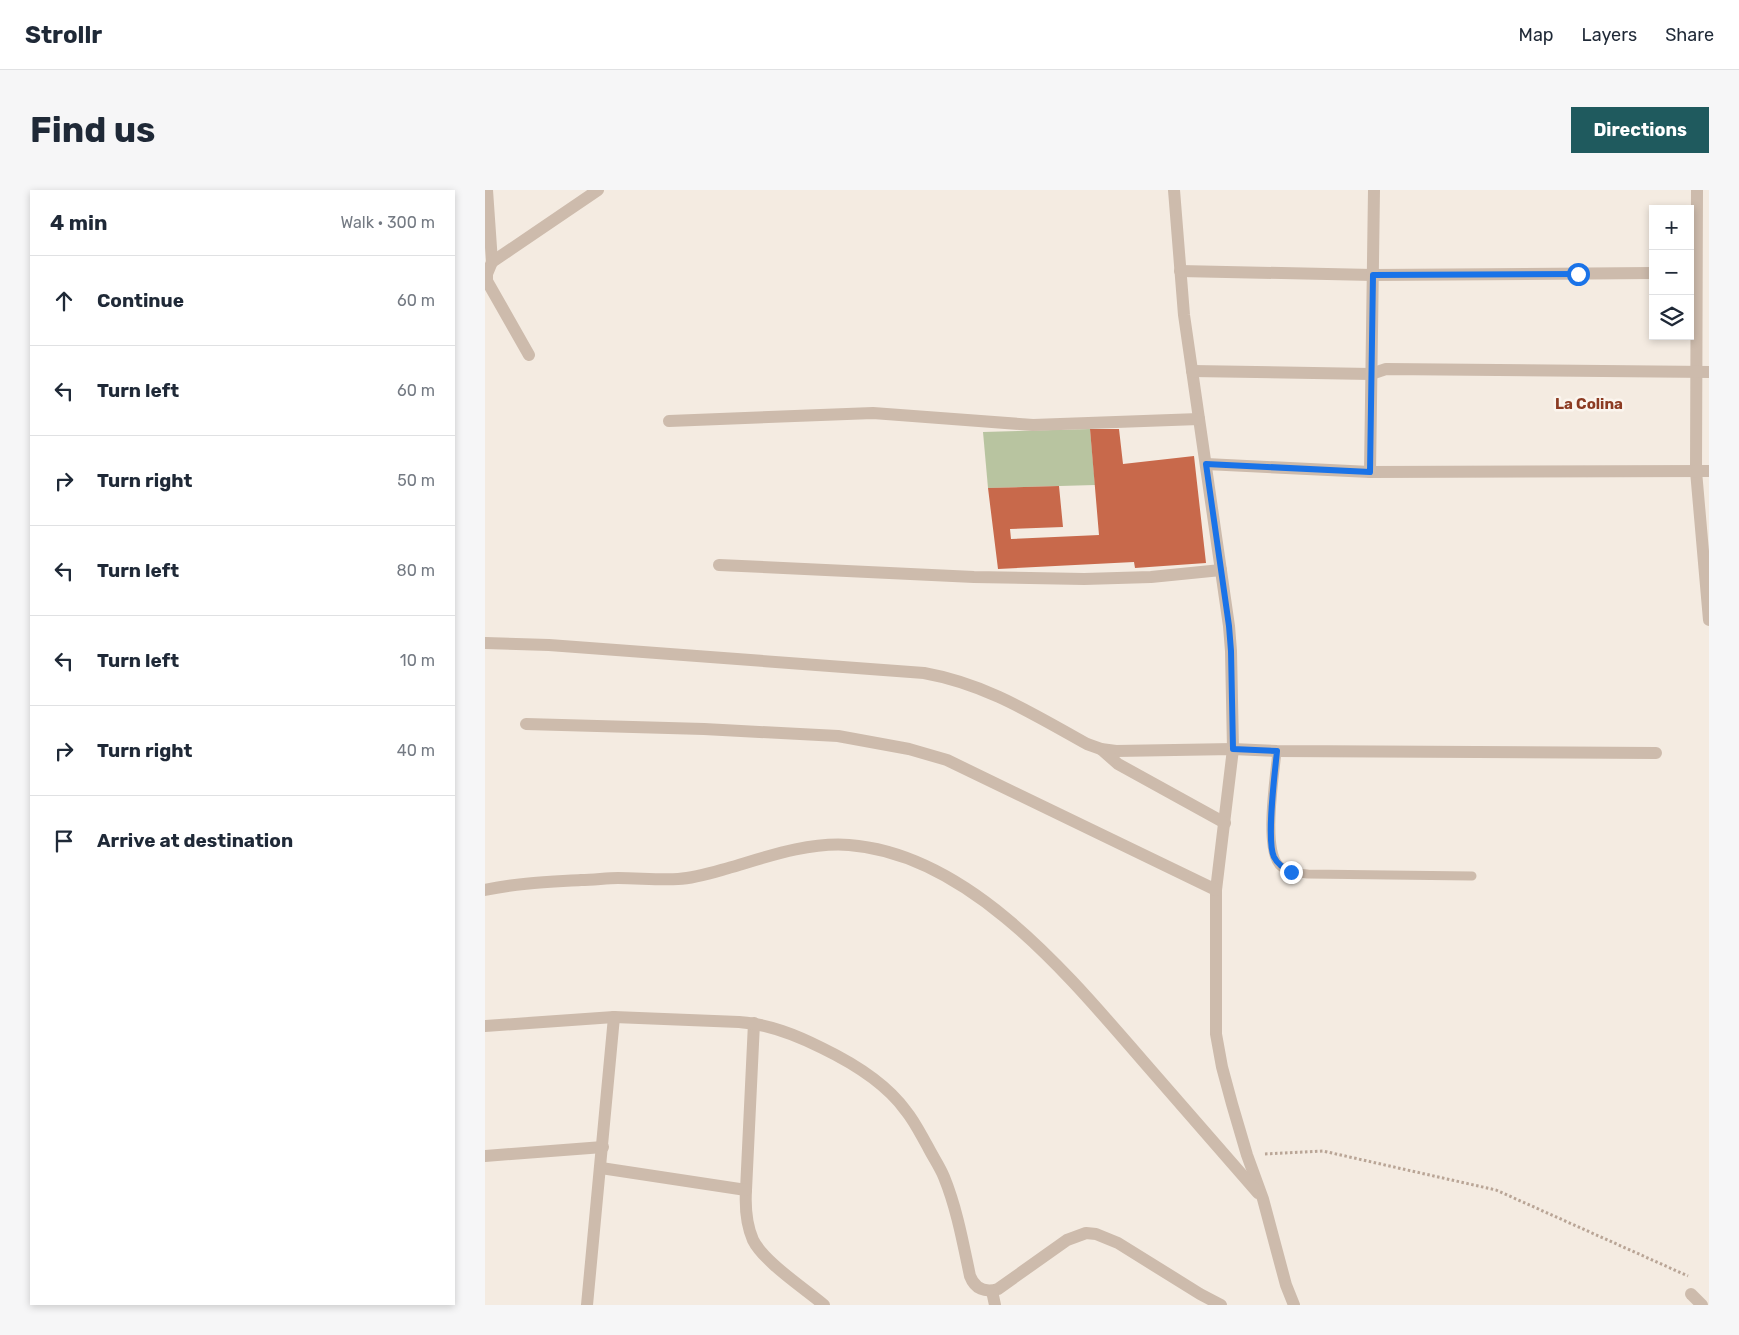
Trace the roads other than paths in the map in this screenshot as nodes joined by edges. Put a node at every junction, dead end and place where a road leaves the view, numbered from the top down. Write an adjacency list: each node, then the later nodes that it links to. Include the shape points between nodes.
1 (487, 190): 7 (street)
2 (598, 190): 6 (street)
3 (1174, 190): 8 (street)
4 (1374, 190): 11 (street)
5 (1697, 190): 10 (street)
6 (583, 194): 7 (street)
7 (492, 262): 12 (street, via 487,282)
8 (1179, 271): 11 (street); 13 (street)
9 (1649, 273): 11 (street)
10 (1699, 273): 14 (street)
11 (1373, 275): 15 (street)
12 (529, 355)
13 (1192, 371): 15 (street); 16 (street)
14 (1703, 372): 15 (street, via 1386,369); 19 (street)
15 (1371, 374): 21 (street)
16 (1199, 419): 17 (street, via 1033,425 873,413); 18 (street)
17 (669, 421)
18 (1206, 464): 21 (street); 23 (street)
19 (1696, 471): 20 (street); 21 (street); 24 (street)
20 (1709, 471)
21 (1370, 472)
22 (719, 565): 23 (street, via 1084,579)
23 (1221, 570): 29 (street, via 1231,651)
24 (1707, 570): 25 (street)
25 (1709, 620)
26 (485, 643): 28 (street, via 944,676 995,694)
27 (526, 724): 35 (street, via 838,736 909,749 947,760)
28 (1101, 749): 29 (street, via 1131,752); 32 (street, via 1118,764)
29 (1233, 749): 30 (street); 32 (street)
30 (1277, 751): 31 (street); 33 (lane, via 1270,840 1273,856 1280,866 1291,872 1307,874)
31 (1656, 753)
32 (1225, 823): 35 (street)
33 (1472, 876)
34 (485, 890): 43 (street, via 521,884 616,878 686,878 775,854 826,846 872,847 902,855 962,885 1039,949 1088,997)
35 (1216, 890): 43 (street, via 1216,1034 1247,1155)
36 (614, 1017): 37 (street); 38 (street); 39 (street)
37 (754, 1023): 42 (street); 44 (street, via 796,1036 862,1070 888,1090 907,1111 944,1176 973,1282 981,1289)
38 (485, 1026)
39 (603, 1147): 40 (street); 41 (street)
40 (485, 1156)
41 (601, 1168): 42 (street); 46 (street)
42 (746, 1190): 47 (street, via 745,1209 753,1240 772,1263)
43 (1263, 1199): 50 (street)
44 (992, 1291): 48 (street); 49 (street, via 1067,1240 1086,1233 1118,1243)
45 (1691, 1294): 51 (street)
46 (587, 1305)
47 (824, 1305)
48 (995, 1305)
49 (1221, 1305)
50 (1294, 1305)
51 (1702, 1305)

